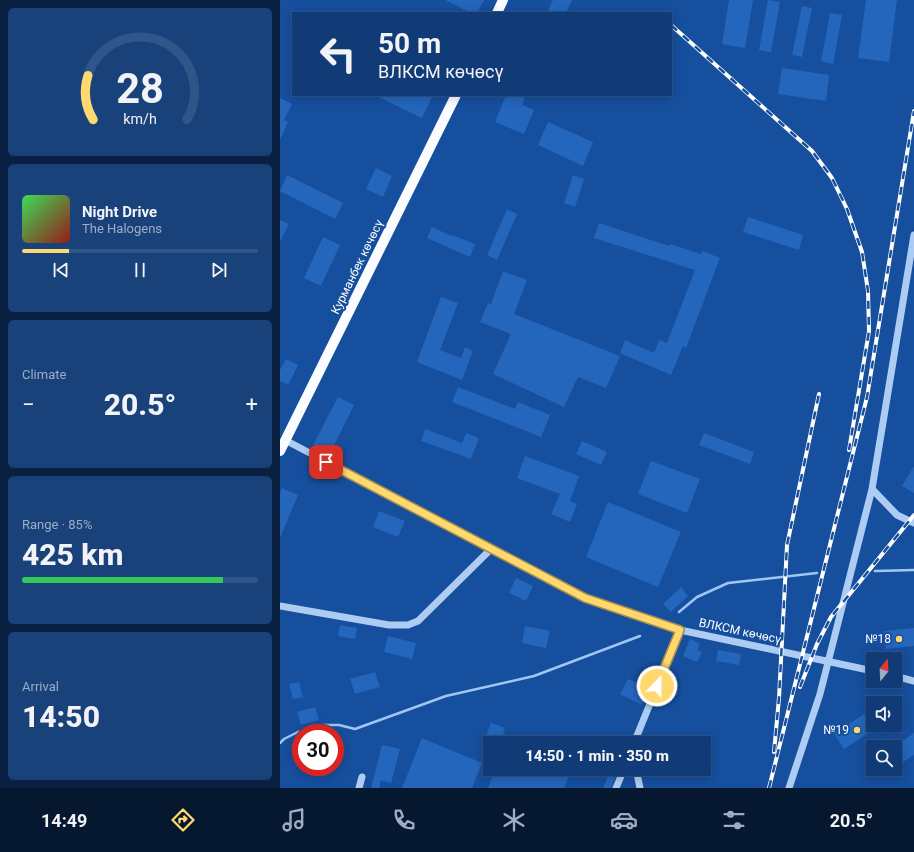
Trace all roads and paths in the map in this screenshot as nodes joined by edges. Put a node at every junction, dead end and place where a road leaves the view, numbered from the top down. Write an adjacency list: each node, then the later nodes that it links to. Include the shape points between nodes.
1 (503, 0): 2 (main road)
2 (497, 12)
3 (456, 96): 5 (main road, Курманбек көчөсү)
4 (914, 235): 7 (street)
5 (285, 440): 6 (main road, Курманбек көчөсү); 9 (street, ВЛКСМ көчөсү)
6 (280, 451)
7 (872, 489): 8 (street, via 897,515); 12 (street)
8 (914, 523)
9 (491, 549): 10 (street, via 418,621 408,625 370,623); 11 (street, ВЛКСМ көчөсү, via 585,598)
10 (280, 606)
11 (680, 630): 12 (street, ВЛКСМ көчөсү); 16 (street)
12 (829, 660): 13 (street, ВЛКСМ көчөсү); 23 (street)
13 (866, 669)
14 (902, 678): 15 (street)
15 (914, 681)
16 (637, 736)
17 (621, 776): 21 (street)
18 (637, 776): 22 (street)
19 (362, 777): 20 (street)
20 (359, 788)
21 (616, 788)
22 (640, 788)
23 (789, 788)

